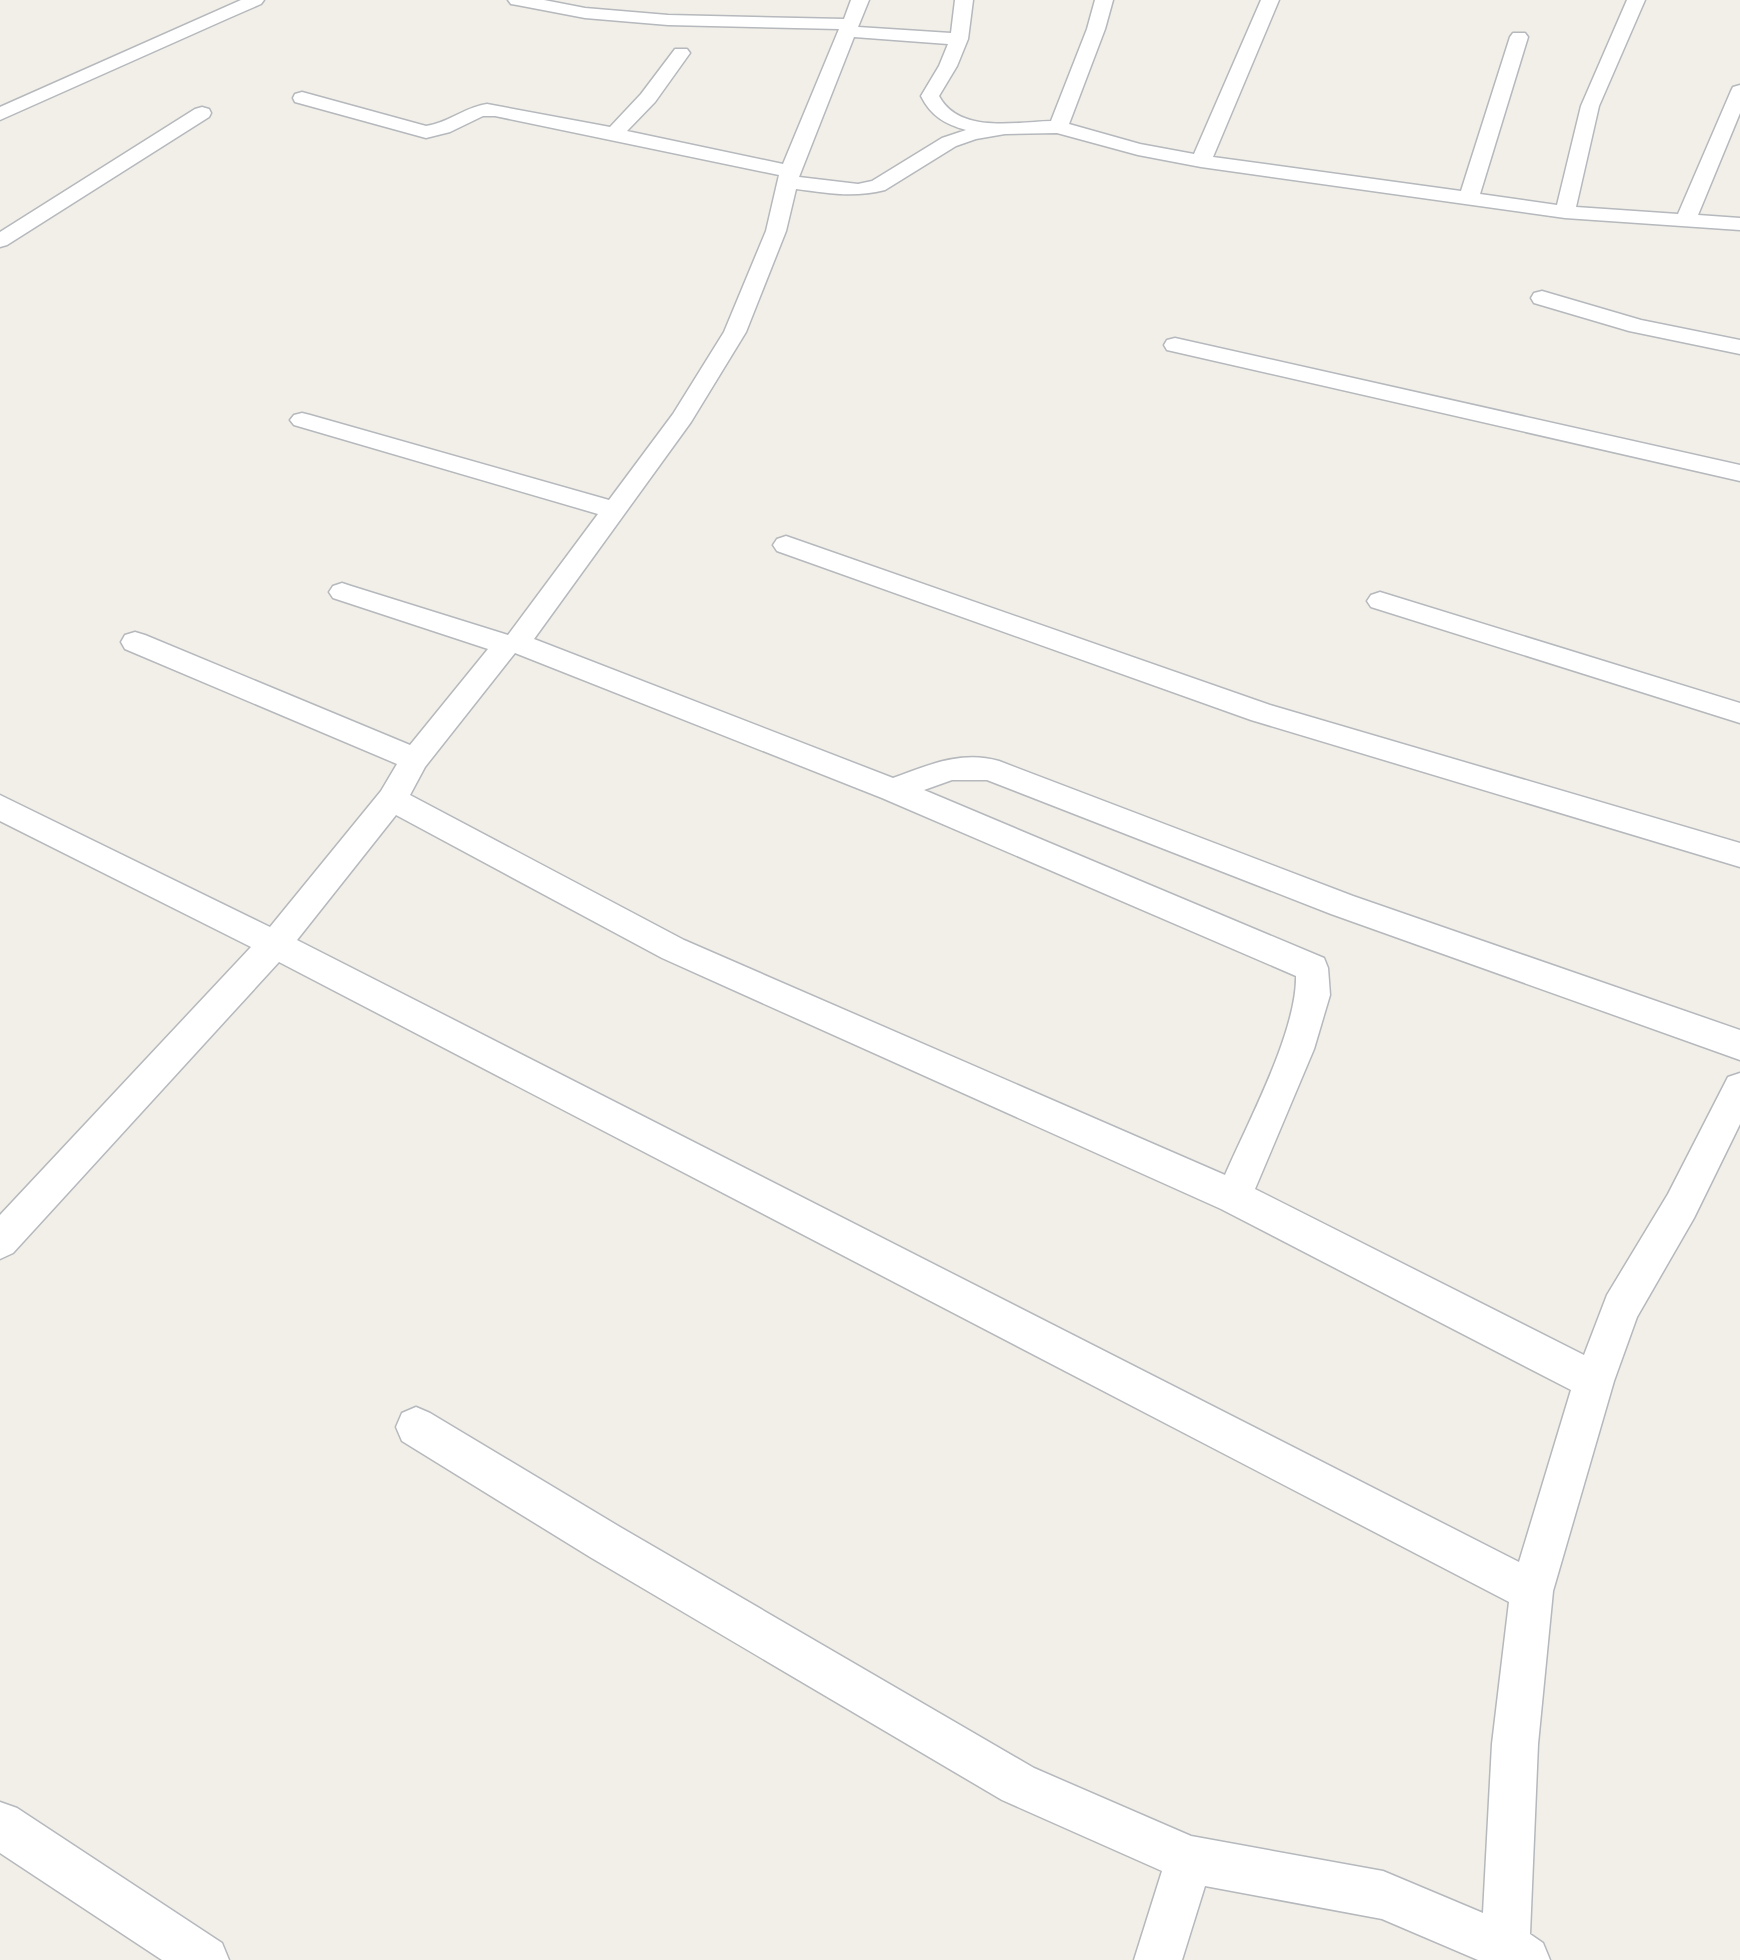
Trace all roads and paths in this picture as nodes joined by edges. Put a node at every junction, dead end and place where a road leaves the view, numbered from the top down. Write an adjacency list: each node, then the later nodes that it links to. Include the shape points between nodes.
1 (255, 0): 14 (street)
2 (516, 0): 7 (street, via 585,13 668,20)
3 (964, 0): 9 (street)
4 (1104, 0): 15 (street)
5 (1270, 0): 18 (street)
6 (1636, 0): 21 (street, via 1590,106)
7 (853, 18): 9 (street); 19 (street)
8 (1519, 37): 20 (street)
9 (959, 39): 16 (street, via 930,96 934,107 944,116)
10 (681, 53): 17 (street, via 648,98)
11 (1740, 91): 22 (street)
12 (302, 98): 17 (street, via 426,132 441,131 471,114 487,110)
13 (202, 113): 24 (street)
14 (0, 114)
15 (1058, 127): 16 (street); 18 (street)
16 (989, 130): 19 (street, via 949,142 878,186 858,190)
17 (614, 134): 19 (street)
18 (1201, 161): 20 (street)
19 (789, 177): 30 (street, via 776,231 735,332 683,417)
20 (1469, 197): 21 (street)
21 (1565, 212): 22 (street)
22 (1685, 220): 23 (street)
23 (1740, 224)
24 (0, 241)
25 (1542, 298): 27 (street, via 1637,326)
26 (1175, 345): 29 (street)
27 (1740, 347)
28 (302, 420): 30 (street)
29 (1740, 473)
30 (613, 510): 35 (street)
31 (786, 545): 41 (street, via 1261,713)
32 (342, 592): 35 (street)
33 (1380, 601): 36 (street)
34 (135, 642): 37 (street)
35 (512, 644): 37 (street); 38 (street)
36 (1740, 713)
37 (415, 759): 39 (street)
38 (893, 790): 43 (street, via 950,769 989,769 1342,905); 45 (street, via 1312,968 1313,995 1297,1050)
39 (392, 799): 42 (street); 45 (street, via 673,949)
40 (0, 807): 42 (street)
41 (1740, 855)
42 (275, 944): 46 (street); 49 (street)
43 (1740, 1045)
44 (1740, 1088): 47 (street, via 1681,1206 1622,1308)
45 (1234, 1197): 47 (street)
46 (0, 1242)
47 (1594, 1381): 49 (street)
48 (416, 1427): 51 (street, via 1018,1784)
49 (1532, 1591): 52 (street, via 1515,1744)
50 (0, 1825): 53 (street)
51 (1190, 1859): 52 (street, via 1383,1895); 54 (street)
52 (1515, 1953)
53 (205, 1960)
54 (1158, 1960)

